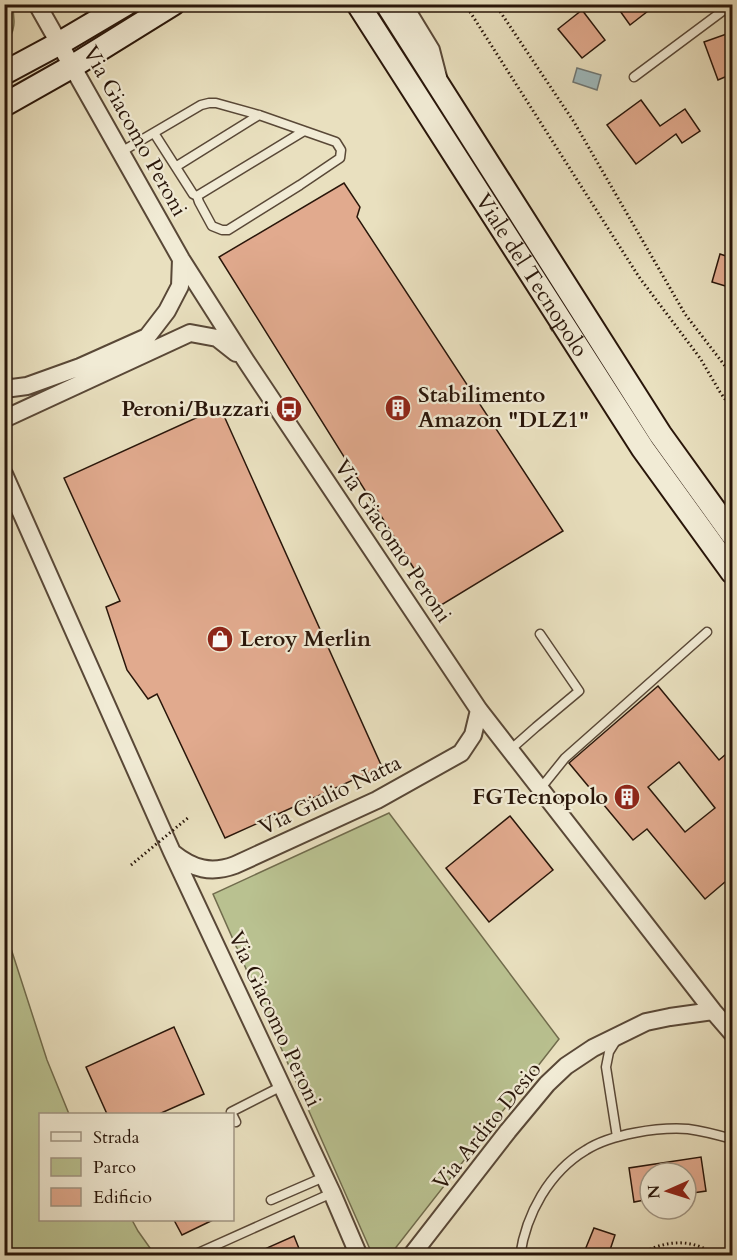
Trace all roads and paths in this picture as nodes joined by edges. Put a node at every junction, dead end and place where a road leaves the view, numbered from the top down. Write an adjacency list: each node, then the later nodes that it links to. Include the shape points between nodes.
1 (37, 4): 10 (street, Via Giacomo Peroni)
2 (126, 4): 10 (main road)
3 (173, 4): 11 (main road)
4 (358, 4): 30 (main road, Viale del Tecnopolo, via 643,449)
5 (387, 4): 14 (main road, Viale del Tecnopolo)
6 (403, 4): 14 (street, via 431,50)
7 (465, 4): 26 (path, via 639,277 700,358)
8 (495, 4): 24 (path, via 574,122 685,314)
9 (732, 4): 13 (lane)
10 (60, 43): 11 (street, Via Giacomo Peroni); 12 (main road)
11 (73, 66): 15 (main road); 19 (street, Via Giacomo Peroni)
12 (4, 73)
13 (634, 77)
14 (442, 93): 29 (main road, Viale del Tecnopolo, via 660,434)
15 (4, 105)
16 (259, 115): 17 (lane); 18 (lane, via 209,103); 20 (lane)
17 (304, 131): 21 (lane); 21 (lane, via 336,142 340,158 228,230 212,226)
18 (154, 133): 19 (lane); 20 (lane)
19 (121, 152): 22 (street, Via Giacomo Peroni)
20 (177, 166): 21 (lane)
21 (197, 196)
22 (181, 259): 23 (street, Via Giacomo Peroni); 25 (street, via 180,286 147,337 27,386)
23 (246, 361): 27 (street, via 217,338 190,333); 33 (street, Via Giacomo Peroni)
24 (732, 375)
25 (4, 387)
26 (732, 409)
27 (4, 419)
28 (4, 474): 37 (street, Via Giacomo Peroni)
29 (732, 534)
30 (732, 572)
31 (707, 632): 35 (lane, via 565,758)
32 (540, 634): 34 (lane, via 579,690)
33 (479, 710): 34 (street, Via Giacomo Peroni); 37 (street, Via Giulio Natta, via 473,735 462,753 377,800 221,869 194,866)
34 (510, 750): 35 (street, Via Giacomo Peroni)
35 (540, 789): 39 (street, Via Giacomo Peroni)
36 (189, 817): 38 (path, bridge)
37 (172, 852): 42 (street, Via Giacomo Peroni)
38 (131, 865)
39 (713, 1011): 40 (street, Via Ardito Desio, via 646,1022); 41 (street, Via Giacomo Peroni)
40 (620, 1034): 46 (lane, via 609,1052 606,1067); 53 (street, Via Ardito Desio, via 592,1048 547,1084)
41 (732, 1034)
42 (282, 1086): 43 (lane); 48 (street, Via Giacomo Peroni)
43 (232, 1113)
44 (234, 1118): 45 (lane)
45 (236, 1122)
46 (617, 1137): 47 (lane, via 689,1129); 54 (lane, via 586,1149 554,1179 527,1226)
47 (732, 1139)
48 (324, 1177): 49 (street, Via Giacomo Peroni); 50 (lane)
49 (332, 1193): 51 (lane); 52 (street, Via Giacomo Peroni)
50 (271, 1200)
51 (196, 1256)
52 (359, 1256)
53 (411, 1256)
54 (520, 1256)
55 (638, 1256): 56 (path, via 675,1242 693,1244)
56 (716, 1256)

